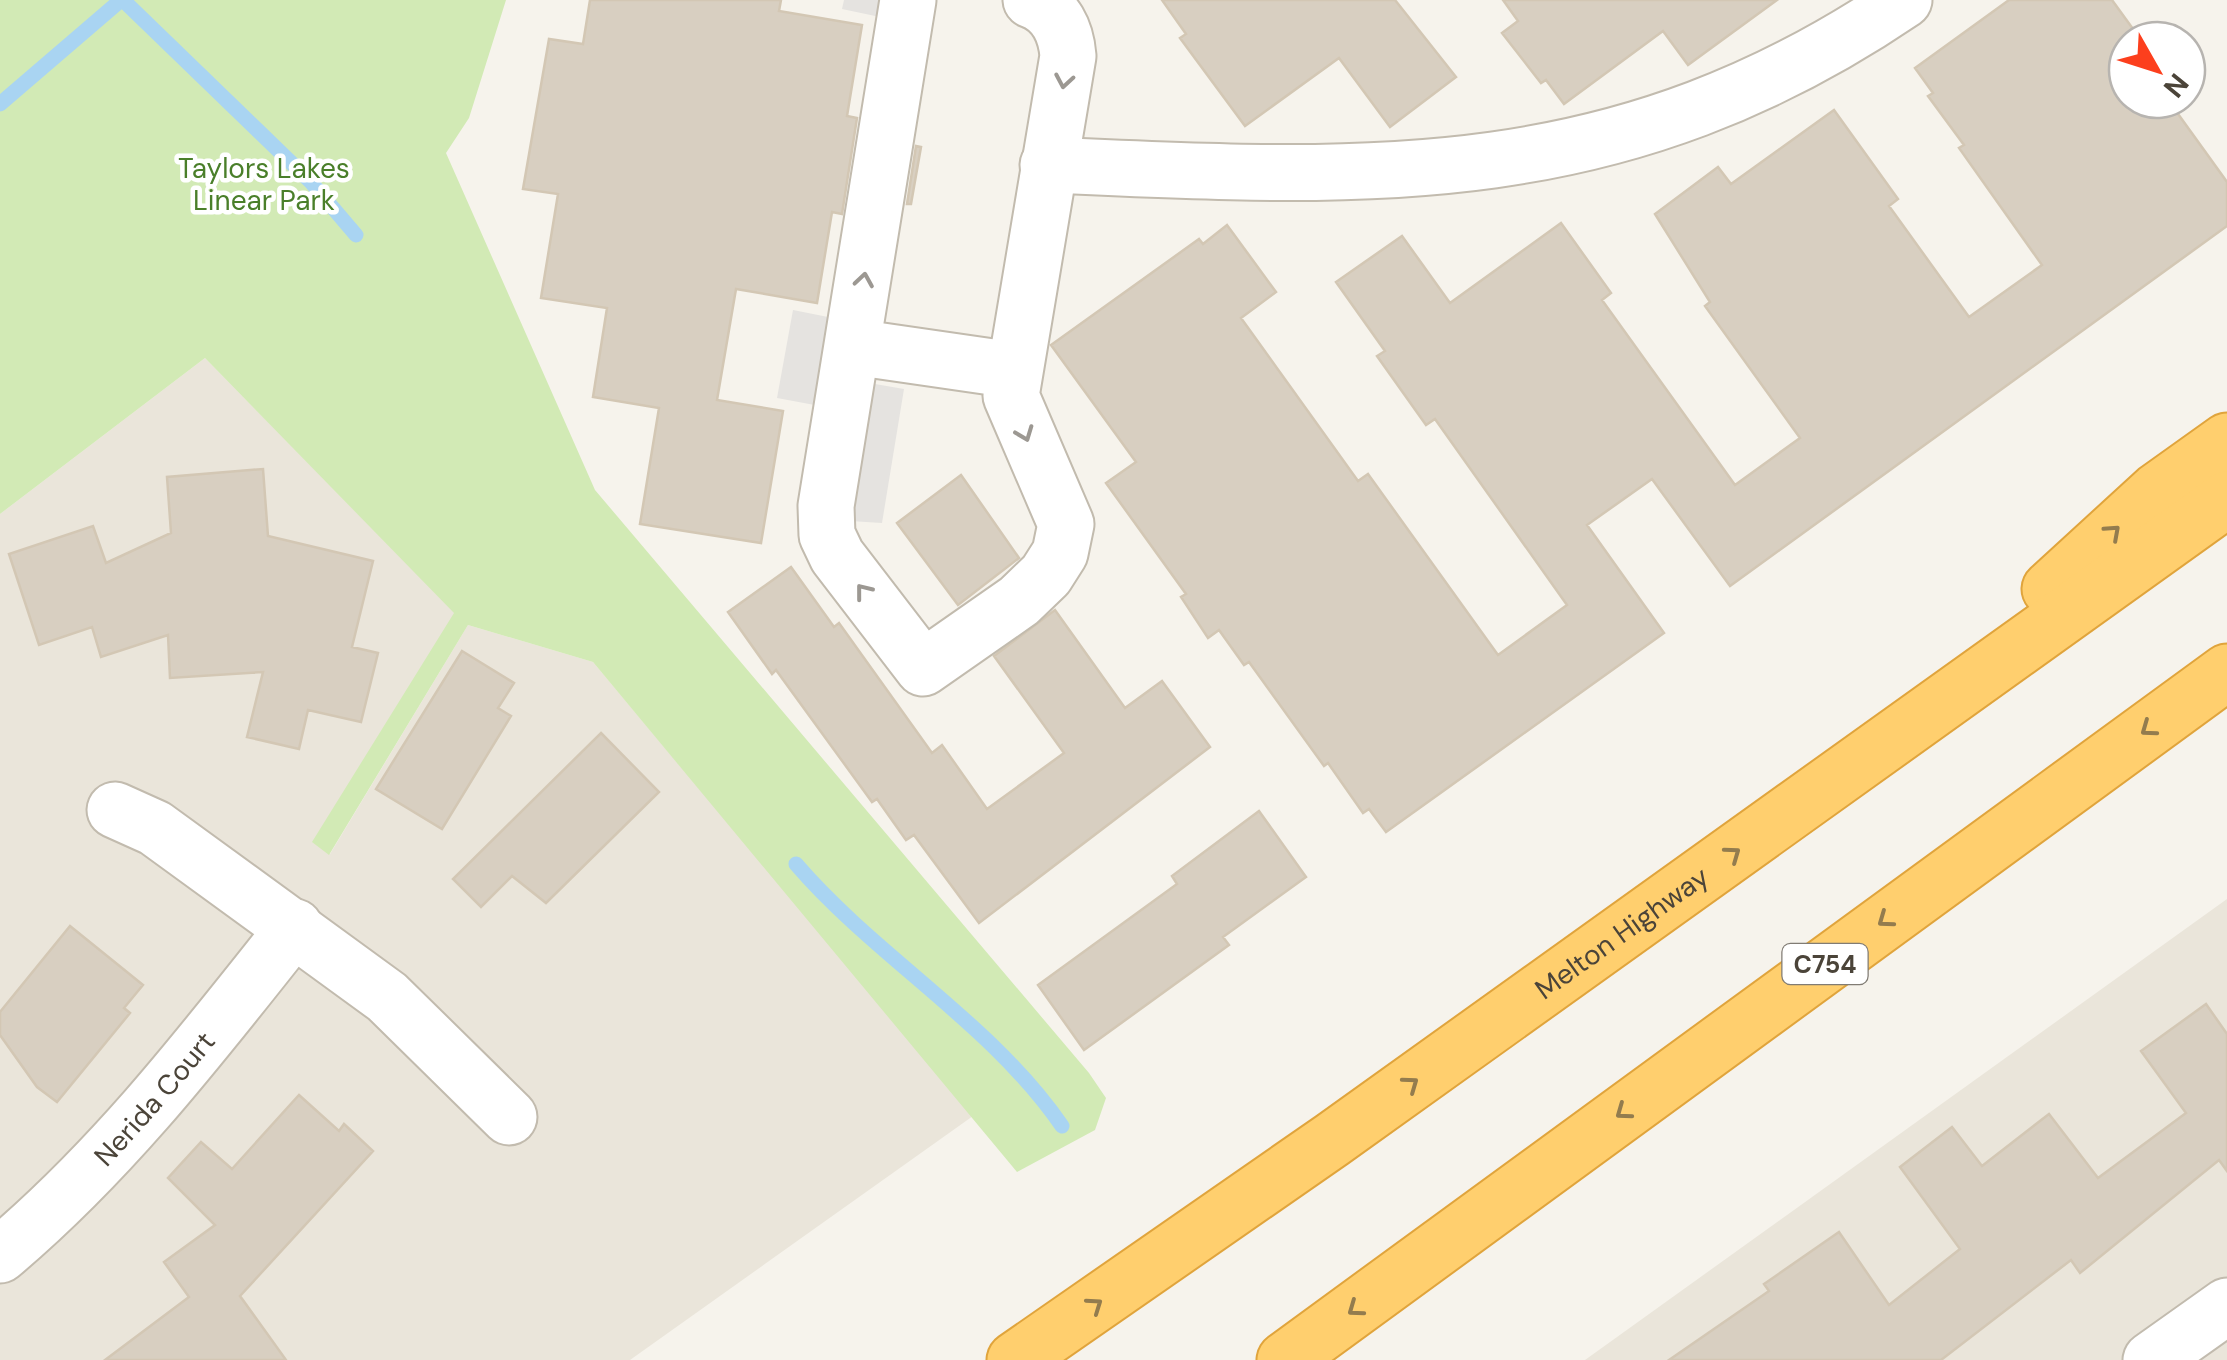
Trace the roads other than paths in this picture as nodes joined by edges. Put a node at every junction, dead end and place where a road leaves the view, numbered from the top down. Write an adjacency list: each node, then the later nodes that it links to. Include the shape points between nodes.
1 (908, 0): 5 (street, one-way to 1)
2 (1036, 0): 4 (street, one-way to 4, via 1061,26 1068,56)
3 (1904, 0): 4 (street, via 1758,85 1693,114 1576,148 1405,171 1289,175)
4 (1048, 165): 6 (street)
5 (854, 347): 6 (street); 6 (street, one-way to 5, via 1011,396 1066,524 1060,552 1019,600 923,668 828,535 826,506)
6 (1013, 370)
7 (2227, 441): 10 (highway, one-way to 7, via 2157,491)
8 (2227, 499): 10 (highway, Melton Highway)
9 (2227, 672): 17 (highway, C754, one-way to 17)
10 (1860, 763): 16 (highway, Melton Highway, one-way to 10)
11 (115, 810): 12 (street, via 155,828)
12 (295, 927): 13 (street, via 388,997); 14 (street, Nerida Court, via 92,1172)
13 (509, 1118)
14 (0, 1255)
15 (2227, 1306): 18 (street)
16 (1015, 1360)
17 (1285, 1360)
18 (2151, 1360)

